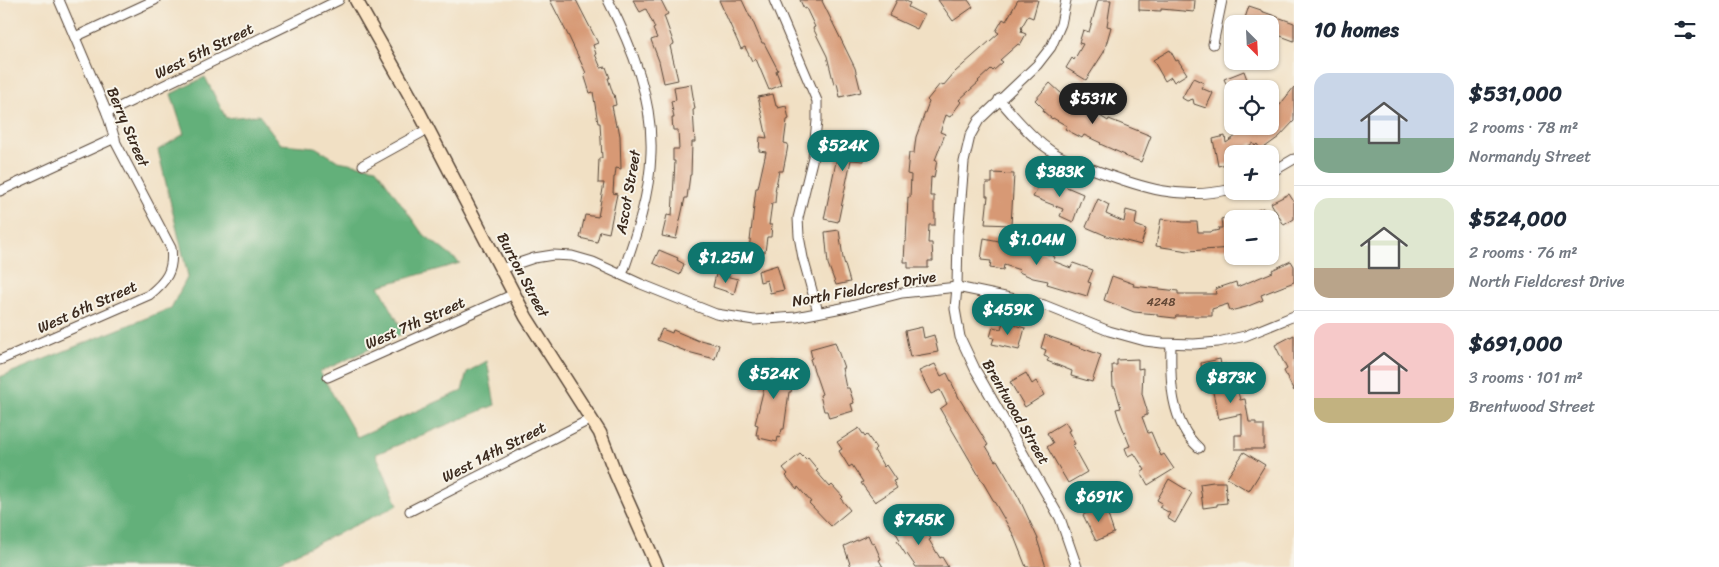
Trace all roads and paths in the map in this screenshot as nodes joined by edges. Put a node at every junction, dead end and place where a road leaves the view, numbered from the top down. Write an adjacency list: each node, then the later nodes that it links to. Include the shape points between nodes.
1 (59, 0): 9 (street, Berry Street)
2 (155, 0): 9 (street)
3 (339, 0): 12 (street, West 5th Street)
4 (356, 0): 13 (street, Burton Street)
5 (608, 0): 22 (street, Ascot Street, via 636,62 650,127 651,153 640,222)
6 (774, 0): 25 (street, via 817,100 813,157 798,218 802,258)
7 (1066, 0): 11 (street, Brentwood Street, via 1061,24 1051,46 1037,65)
8 (1222, 0): 10 (street)
9 (75, 37): 12 (street, Berry Street)
10 (1213, 44)
11 (999, 99): 18 (street, via 1035,137 1062,158 1165,193); 23 (street, Brentwood Street, via 979,120 970,136 964,162)
12 (107, 113): 14 (street, Berry Street)
13 (428, 130): 16 (street); 21 (street, Burton Street)
14 (115, 138): 19 (street); 20 (street, Berry Street, via 172,248)
15 (1294, 159): 17 (street)
16 (363, 165)
17 (1279, 168)
18 (1224, 190)
19 (0, 191)
20 (171, 264): 28 (street, West 6th Street, via 168,277 149,295)
21 (501, 270): 22 (street, North Fieldcrest Drive, via 553,255 593,262); 24 (street, Burton Street)
22 (622, 275): 25 (street, North Fieldcrest Drive, via 716,314 754,320)
23 (957, 287): 25 (street, North Fieldcrest Drive, via 902,293); 27 (street, North Fieldcrest Drive, via 1044,306 1144,341); 34 (street, Brentwood Street, via 955,309 960,336 974,369 1060,518)
24 (514, 294): 29 (street, West 7th Street); 30 (street, Burton Street)
25 (818, 312)
26 (1294, 316): 27 (street, North Fieldcrest Drive, via 1260,331 1218,342)
27 (1171, 344): 31 (street, via 1171,383 1177,413 1186,434)
28 (0, 360)
29 (328, 377)
30 (591, 419): 32 (street, West 14th Street); 33 (street, Burton Street, via 600,432)
31 (1199, 448)
32 (410, 511)
33 (657, 567)
34 (1077, 567)

